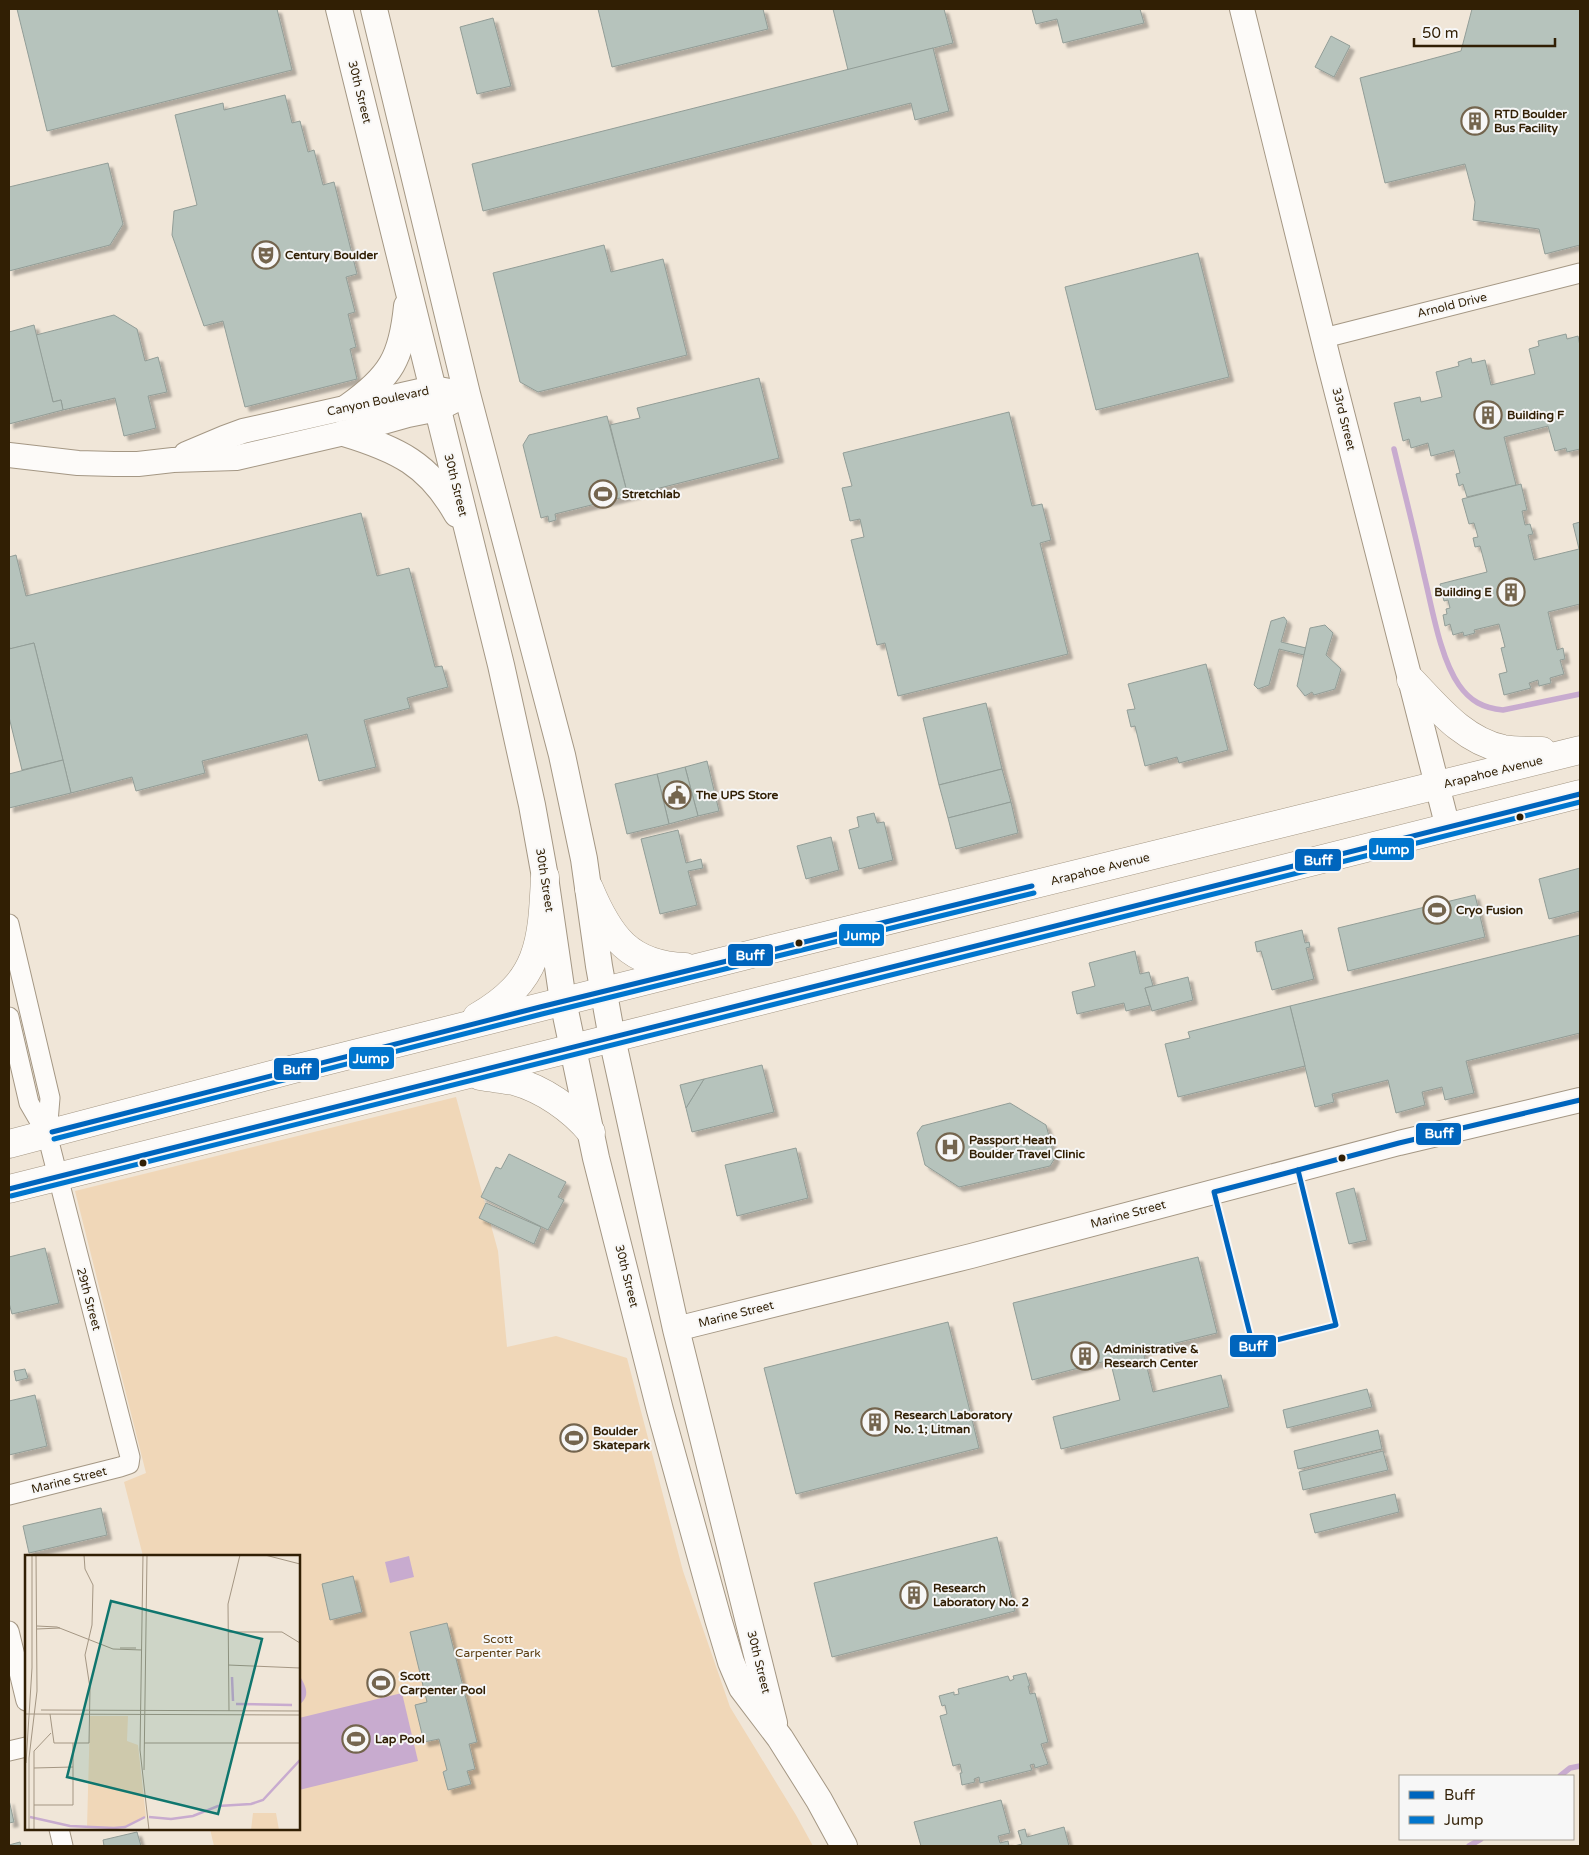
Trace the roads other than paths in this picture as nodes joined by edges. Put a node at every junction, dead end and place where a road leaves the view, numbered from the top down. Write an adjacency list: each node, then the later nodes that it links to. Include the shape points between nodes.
1 (339, 9): 5 (main road, 30th Street)
2 (374, 9): 7 (main road, 30th Street)
3 (1246, 10): 6 (street, 33rd Street)
4 (1580, 273): 6 (street, Arnold Drive)
5 (409, 293): 8 (main road, 30th Street); 9 (main road, via 405,329 390,369 368,393)
6 (1324, 338): 14 (street, 33rd Street)
7 (467, 394): 8 (street, Canyon Boulevard); 20 (main road, 30th Street, via 562,755)
8 (435, 399): 9 (street, Canyon Boulevard); 10 (street, Canyon Boulevard, via 408,415); 13 (main road, 30th Street)
9 (348, 406): 12 (street, Canyon Boulevard, via 243,432)
10 (344, 434): 12 (street, Canyon Boulevard, via 236,458); 13 (main road, via 390,449 419,466 448,499)
11 (9, 455): 12 (street, Canyon Boulevard, via 78,463 138,464)
12 (173, 460)
13 (468, 535): 19 (main road, 30th Street, via 516,728)
14 (1411, 680): 15 (main road, via 1452,722 1478,740 1505,749); 16 (street, 33rd Street)
15 (1577, 751): 16 (main road, Arapahoe Avenue)
16 (1438, 785): 18 (street, 33rd Street); 22 (main road, Arapahoe Avenue)
17 (1580, 794): 18 (main road)
18 (1448, 828): 27 (main road)
19 (545, 877): 24 (main road, 30th Street); 26 (main road, via 539,941 524,977 503,1001)
20 (589, 888): 22 (main road, via 605,924 630,952 656,963); 23 (main road, 30th Street)
21 (9, 924): 32 (street, 29th Street, via 50,1098)
22 (701, 967): 23 (main road, Arapahoe Avenue)
23 (604, 992): 24 (main road, Arapahoe Avenue); 27 (main road, 30th Street)
24 (563, 1001): 26 (main road, Arapahoe Avenue); 28 (main road, 30th Street)
25 (9, 1017): 32 (street, 29th Street, via 29,1103)
26 (451, 1030): 32 (main road, Arapahoe Avenue)
27 (612, 1038): 28 (main road); 36 (main road, 30th Street)
28 (572, 1048): 29 (main road); 31 (main road, 30th Street)
29 (466, 1075): 31 (main road, via 512,1081 533,1088 567,1109); 34 (main road)
30 (1580, 1100): 36 (street, Marine Street, via 1399,1143 971,1256)
31 (591, 1132): 40 (main road, 30th Street)
32 (47, 1134): 33 (main road, Arapahoe Avenue); 34 (street, 29th Street)
33 (9, 1144)
34 (57, 1176): 35 (main road); 37 (street, 29th Street, via 130,1456)
35 (9, 1189)
36 (676, 1329): 39 (main road, 30th Street)
37 (129, 1464): 38 (street, Marine Street)
38 (9, 1495)
39 (729, 1542): 40 (main road); 43 (main road, 30th Street)
40 (698, 1550): 43 (main road, 30th Street, via 731,1662 742,1688)
41 (9, 1631): 42 (street)
42 (25, 1697)
43 (780, 1738): 48 (main road, 30th Street)
44 (25, 1747): 45 (street)
45 (9, 1751)
46 (59, 1830): 47 (street)
47 (63, 1846)
48 (844, 1846)

